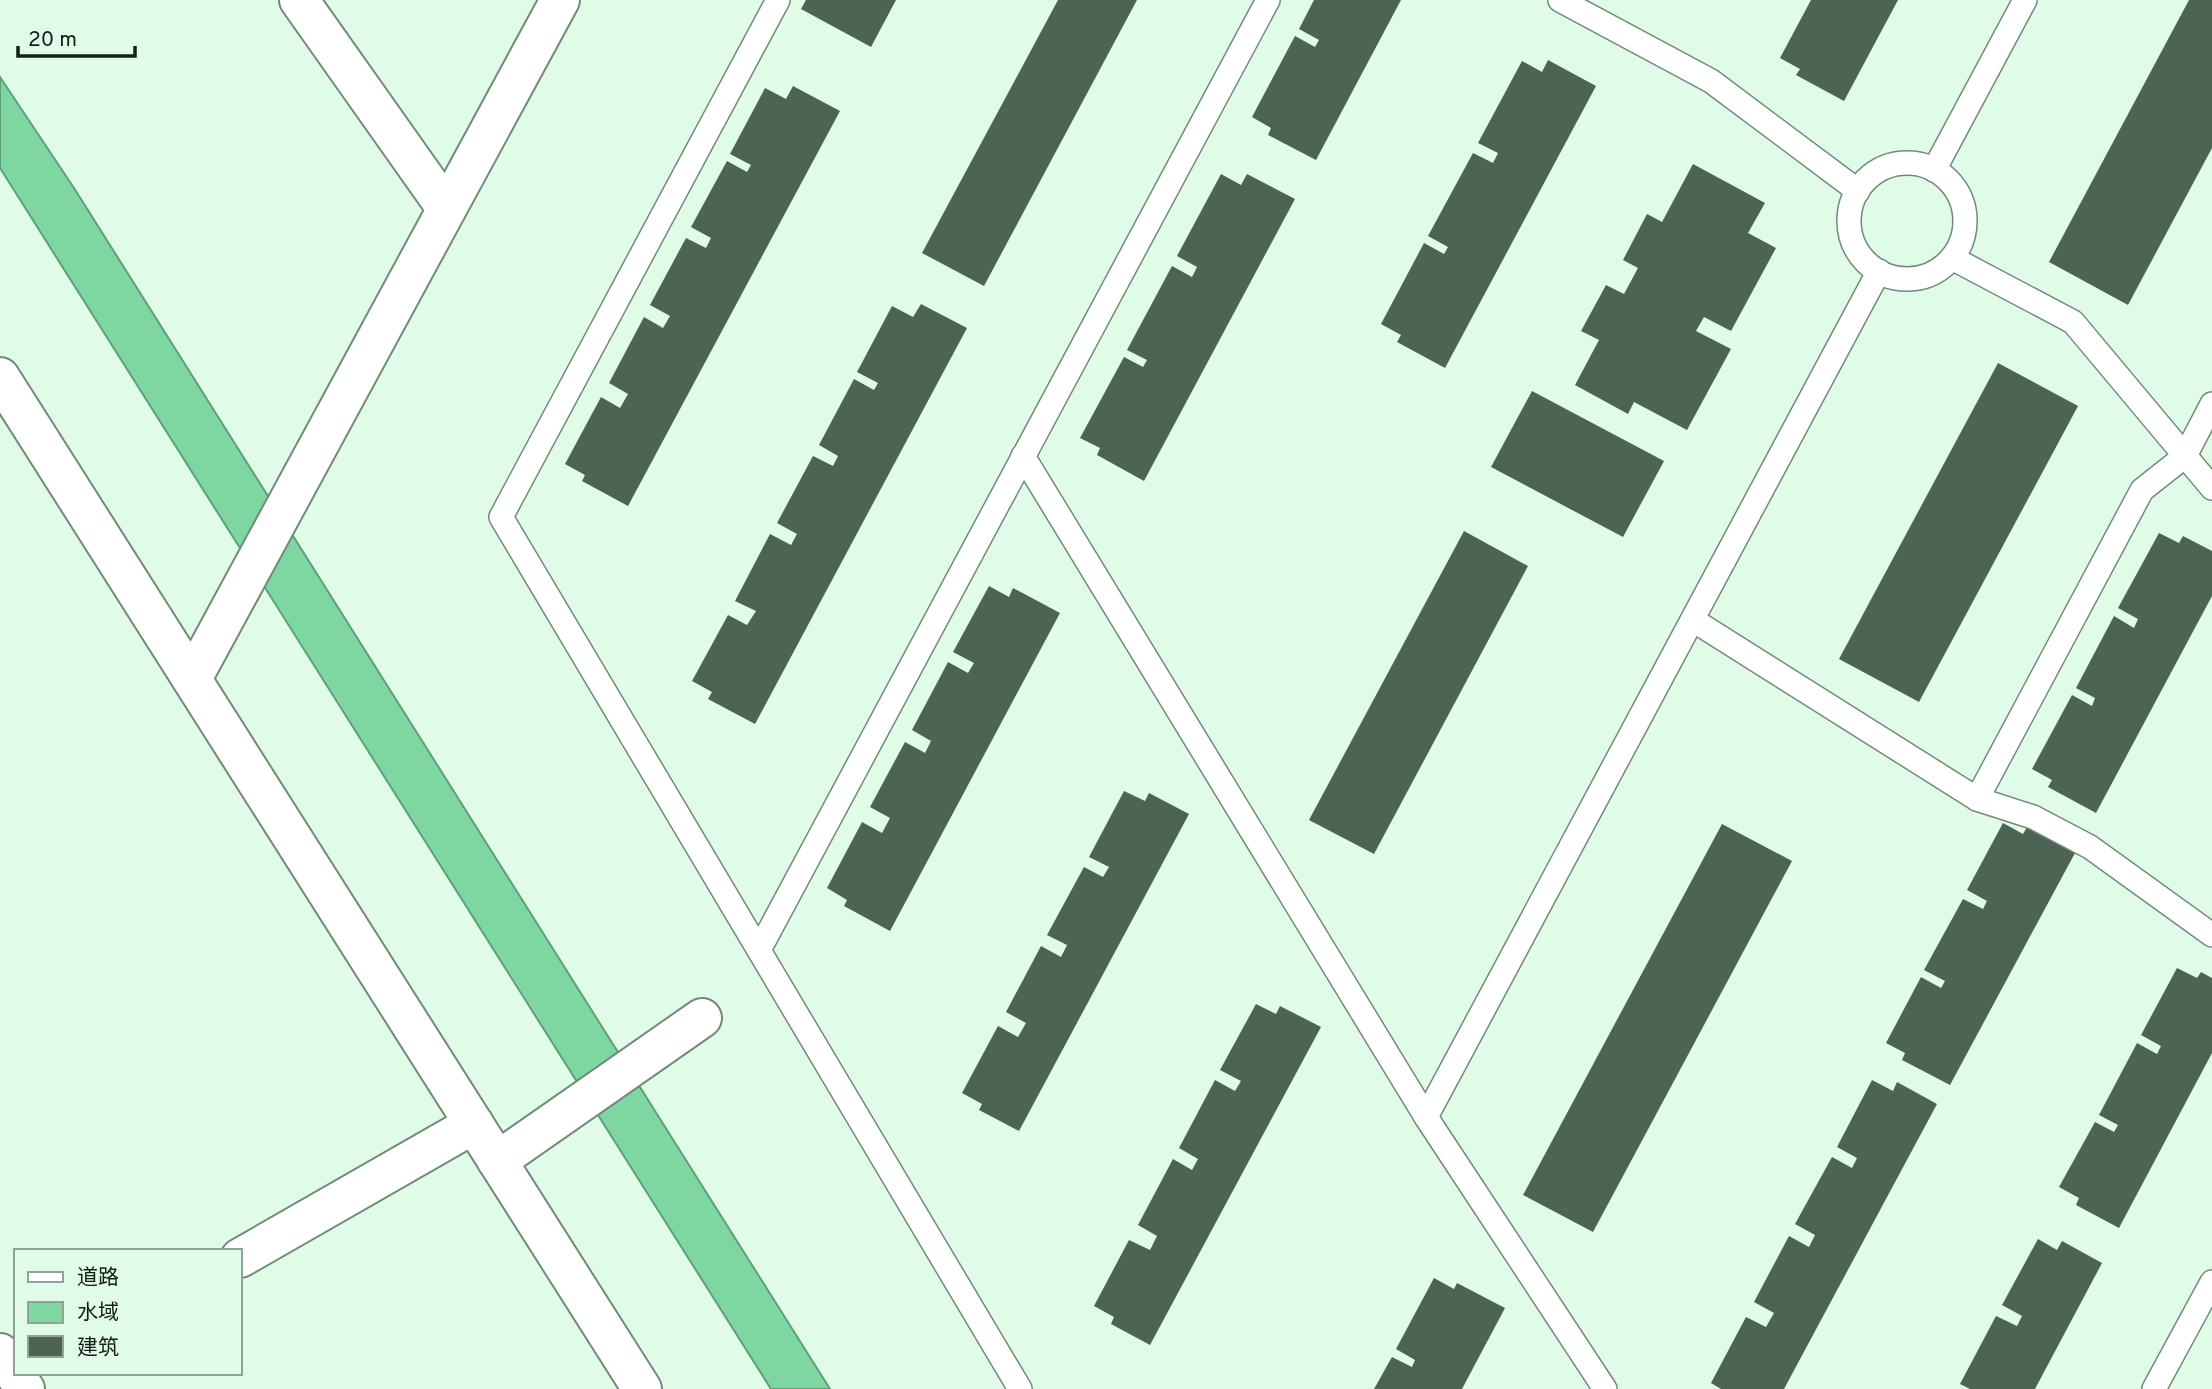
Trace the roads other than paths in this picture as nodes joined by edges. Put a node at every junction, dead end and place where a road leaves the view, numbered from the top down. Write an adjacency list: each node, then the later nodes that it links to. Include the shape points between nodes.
1 (299, 0): 9 (street)
2 (560, 0): 9 (street)
3 (778, 0): 21 (lane, via 501,517)
4 (1268, 0): 14 (lane)
5 (1560, 0): 8 (lane, via 1711,80)
6 (2025, 0): 7 (lane)
7 (1934, 170): 8 (lane, via 1912,163 1893,164); 10 (lane, via 1957,190 1964,207 1961,243)
8 (1858, 191): 11 (lane, via 1849,218 1851,236 1858,252)
9 (446, 208): 18 (street)
10 (1952, 258): 11 (lane, via 1922,278 1904,279); 15 (lane, via 2073,323)
11 (1879, 271): 17 (lane)
12 (0, 377): 18 (street)
13 (2212, 404): 15 (lane)
14 (1023, 456): 21 (lane); 23 (lane)
15 (2185, 456): 16 (lane); 19 (lane, via 2143,490)
16 (2212, 488)
17 (1693, 620): 19 (lane); 23 (lane)
18 (192, 679): 24 (street)
19 (1977, 799): 20 (lane, via 2033,817 2090,847)
20 (2212, 935)
21 (759, 950): 29 (lane)
22 (702, 1018): 25 (street)
23 (1426, 1117): 30 (lane)
24 (474, 1124): 25 (street); 26 (street)
25 (498, 1161): 28 (street)
26 (242, 1257)
27 (2212, 1282): 31 (lane)
28 (642, 1389)
29 (1020, 1389)
30 (1605, 1389)
31 (2154, 1389)

